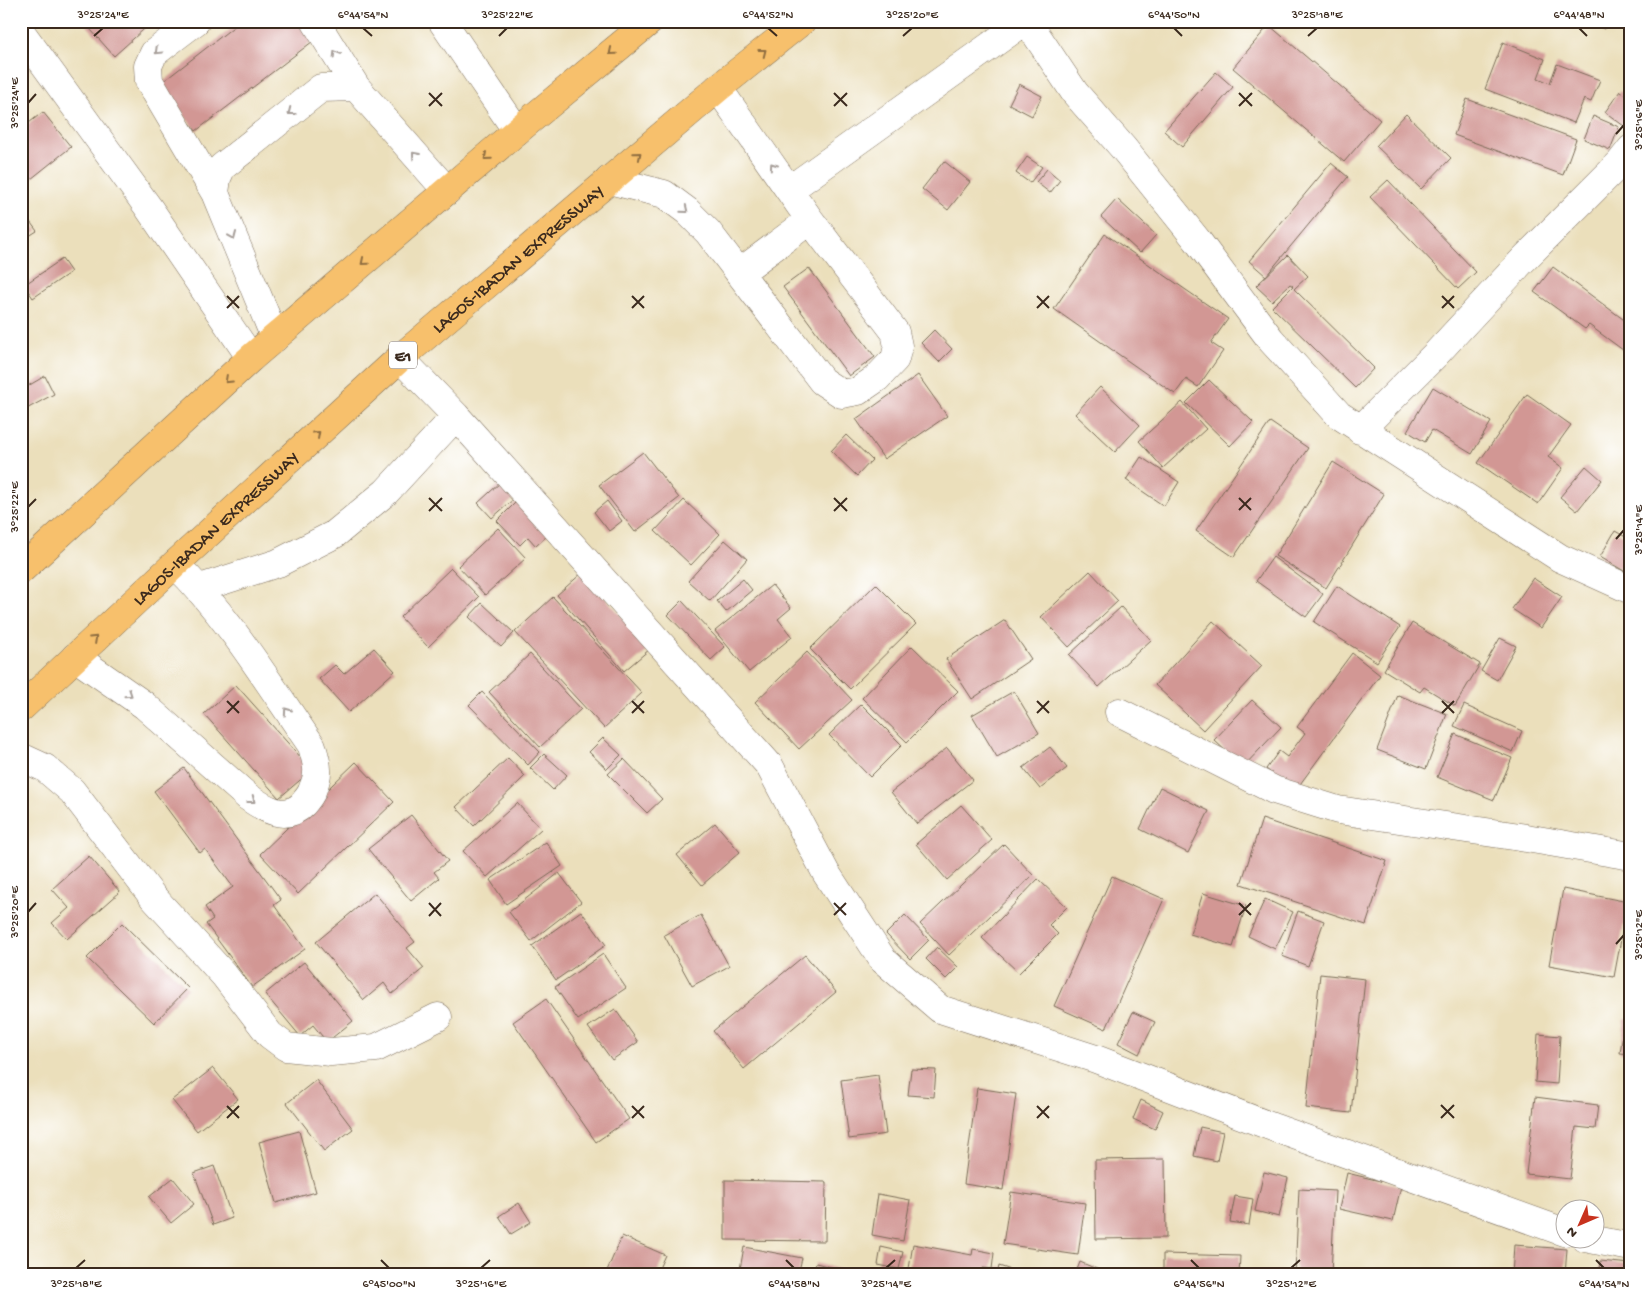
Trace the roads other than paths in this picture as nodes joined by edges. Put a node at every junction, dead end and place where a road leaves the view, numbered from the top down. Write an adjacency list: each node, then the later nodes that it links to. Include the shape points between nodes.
1 (196, 21): 15 (street, one-way to 15, via 154,53 148,66 149,81)
2 (315, 21): 8 (street, one-way to 2)
3 (442, 21): 10 (street)
4 (650, 21): 10 (highway, one-way to 10)
5 (802, 21): 9 (highway, LAGOS-IBADAN EXPRESSWAY / E1, one-way to 5)
6 (1026, 21): 13 (street); 22 (street, via 1075,93 1197,240 1271,340 1339,416)
7 (21, 32): 19 (street, via 148,207)
8 (356, 87): 14 (street, one-way to 8); 15 (street, one-way to 15, via 321,88 222,167)
9 (718, 88): 12 (highway, LAGOS-IBADAN EXPRESSWAY / E1, one-way to 9); 13 (street, one-way to 9)
10 (517, 131): 14 (highway, one-way to 14)
11 (1631, 149): 22 (street)
12 (609, 180): 17 (street, one-way to 17, via 664,194 708,232); 20 (highway, LAGOS-IBADAN EXPRESSWAY / E1)
13 (789, 190): 16 (street)
14 (447, 191): 18 (highway, one-way to 18)
15 (215, 193): 18 (street, one-way to 18)
16 (810, 220): 17 (street); 17 (street, via 895,332 898,346 895,359 877,378 858,392 842,394 822,380)
17 (739, 273)
18 (275, 338): 19 (highway)
19 (251, 358): 24 (highway, one-way to 24)
20 (400, 358): 21 (street); 23 (highway, LAGOS-IBADAN EXPRESSWAY / E1, one-way to 20)
21 (456, 416): 25 (street, via 386,492 335,534 278,562); 33 (street, via 769,765 826,873 883,960 940,1009 1096,1060)
22 (1360, 430): 26 (street, via 1560,558)
23 (175, 564): 25 (street); 27 (highway, LAGOS-IBADAN EXPRESSWAY / E1, one-way to 23)
24 (21, 570)
25 (200, 588): 27 (street, one-way to 25, via 144,705 262,807 287,814 298,809 310,796 318,775 312,746)
26 (1631, 590)
27 (75, 657): 28 (highway, LAGOS-IBADAN EXPRESSWAY / E1)
28 (21, 708)
29 (1120, 712): 31 (street, via 1274,790 1338,810)
30 (21, 757): 32 (street, via 45,768 72,791 153,898 224,975 270,1035 286,1046 331,1052 376,1048)
31 (1631, 856)
32 (438, 1017)
33 (1554, 1228)
34 (1604, 1242): 35 (street)
35 (1631, 1247)

